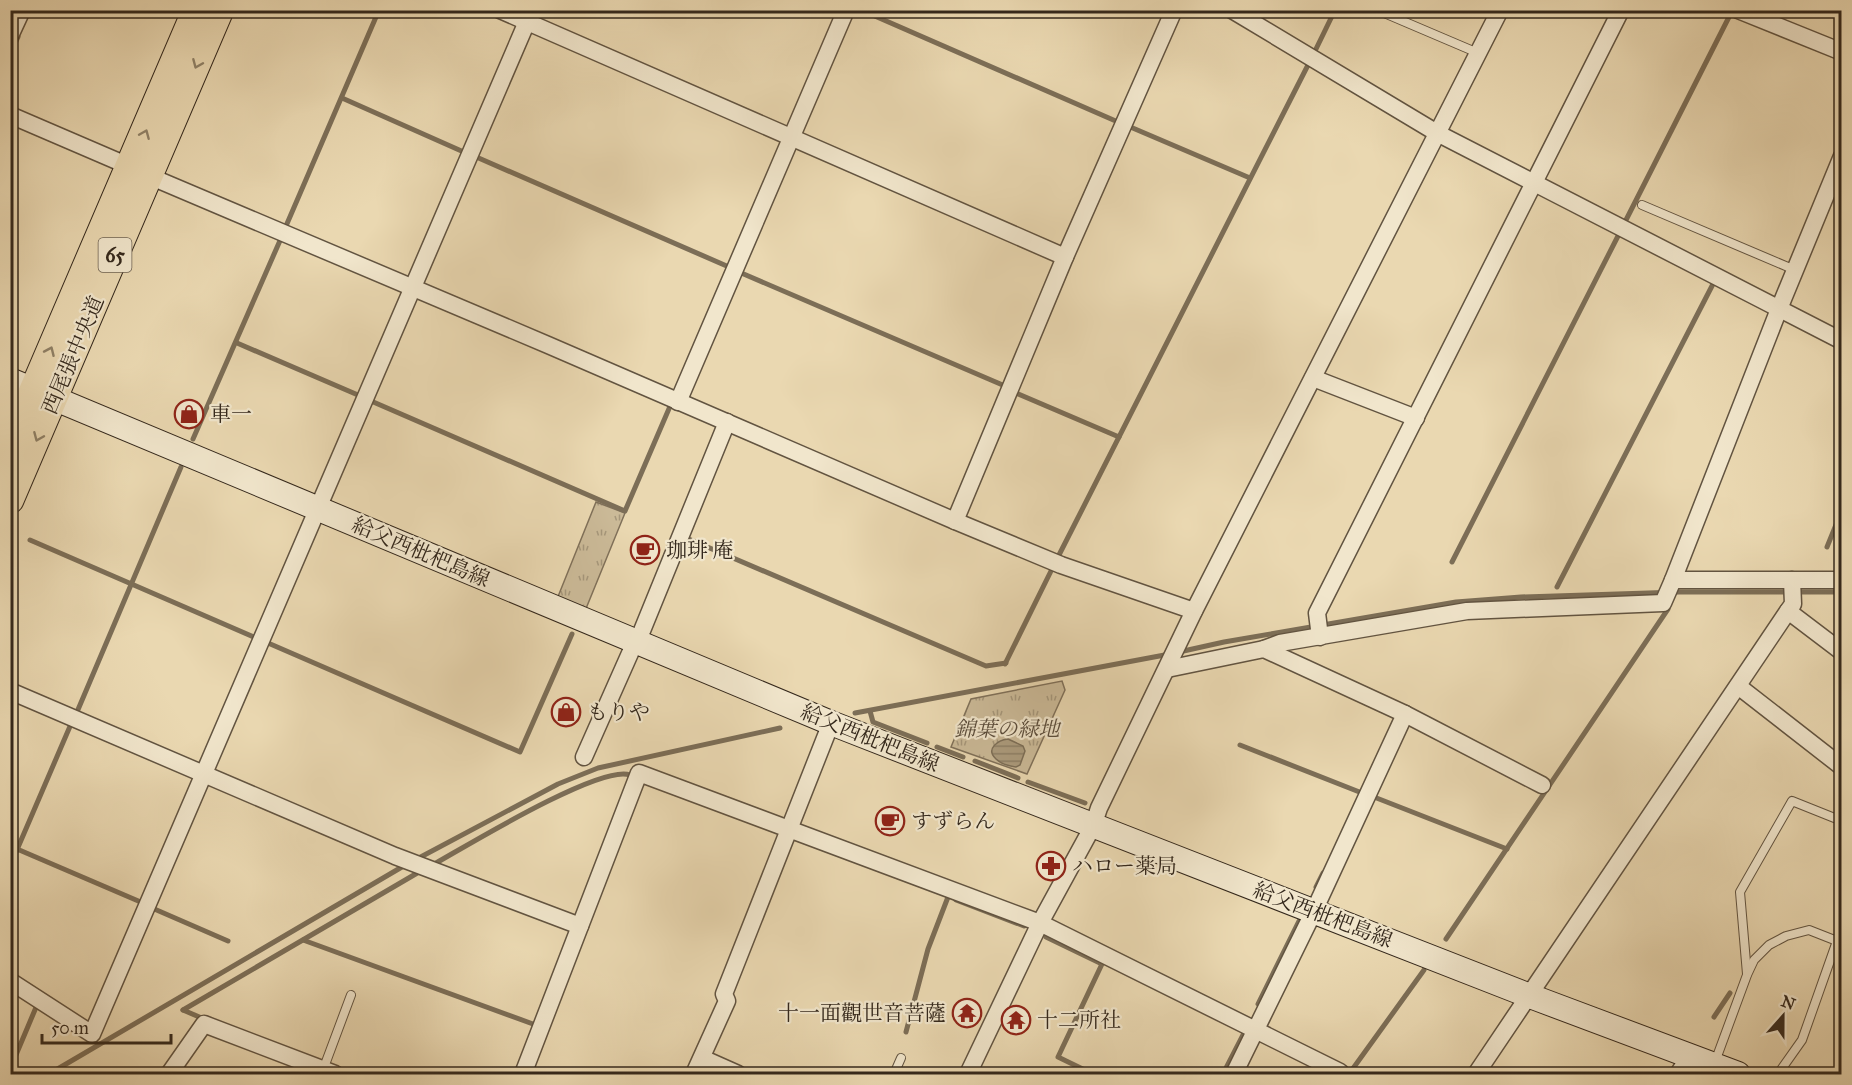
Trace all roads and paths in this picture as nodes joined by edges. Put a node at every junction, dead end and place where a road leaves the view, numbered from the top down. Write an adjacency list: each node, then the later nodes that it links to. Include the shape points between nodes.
1 (22, 10): 13 (street)
2 (196, 10): 20 (main road, 西尾張中央道 / 65, one-way to 2)
3 (220, 10): 20 (main road, 西尾張中央道 / 65, one-way to 20)
4 (500, 10): 12 (street)
5 (846, 10): 18 (street)
6 (1174, 10): 23 (street)
7 (1232, 10): 17 (street)
8 (1377, 10): 15 (lane)
9 (1500, 10): 15 (street)
10 (1621, 10): 21 (street)
11 (1738, 10): 14 (street)
12 (529, 16): 18 (street); 25 (street)
13 (10, 36)
14 (1842, 52)
15 (1478, 53): 17 (street)
16 (10, 115): 20 (street)
17 (1437, 133): 21 (street); 28 (street)
18 (791, 136): 23 (street); 30 (street)
19 (1842, 156): 24 (street)
20 (140, 172): 25 (street); 29 (main road, 西尾張中央道 / 65)
21 (1535, 183): 26 (street); 31 (street)
22 (1642, 205): 24 (lane)
23 (1065, 257): 36 (street)
24 (1795, 270): 26 (street)
25 (414, 288): 30 (street); 35 (street)
26 (1779, 309): 27 (street); 38 (street)
27 (1842, 341)
28 (1313, 378): 31 (street); 40 (street)
29 (33, 389): 33 (main road, 西尾張中央道 / 65); 34 (main road, 西尾張中央道 / 65, one-way to 34); 35 (main road, 給父西枇杷島線)
30 (678, 402): 32 (street)
31 (1416, 418): 41 (street, via 1317,615)
32 (727, 422): 36 (street); 42 (street)
33 (10, 444)
34 (10, 500)
35 (319, 508): 42 (main road, 給父西枇杷島線); 52 (street)
36 (954, 521): 40 (street, via 1061,565)
37 (1842, 580): 39 (street)
38 (1673, 582): 39 (street); 41 (street, via 1663,603 1467,611)
39 (1791, 596): 44 (street); 46 (street)
40 (1194, 611): 45 (street)
41 (1320, 634): 43 (street)
42 (636, 642): 49 (main road, 給父西枇杷島線); 50 (street)
43 (1264, 649): 45 (street); 48 (street)
44 (1842, 651)
45 (1168, 666): 55 (street)
46 (1738, 686): 51 (street); 63 (street)
47 (10, 691): 52 (street)
48 (1405, 714): 53 (street); 57 (street)
49 (831, 723): 55 (main road, 給父西枇杷島線); 56 (street)
50 (584, 757)
51 (1842, 767)
52 (205, 774): 59 (street, via 395,856); 61 (street, via 92,1034)
53 (1542, 785)
54 (1842, 821): 60 (lane, via 1792,801 1740,892)
55 (1093, 826): 57 (main road, 給父西枇杷島線); 58 (street)
56 (788, 828): 58 (street); 59 (street, via 639,773); 65 (street, via 724,994 727,1001)
57 (1314, 911): 63 (main road, 給父西枇杷島線); 64 (street)
58 (1040, 923): 64 (street); 76 (street)
59 (580, 926): 72 (street)
60 (1747, 975): 68 (lane); 80 (lane, via 1761,952 1786,936 1809,930 1837,941 1802,1040)
61 (10, 981)
62 (351, 995): 69 (lane)
63 (1530, 996): 67 (main road, 給父西枇杷島線); 78 (street)
64 (1256, 1030): 70 (street); 77 (street)
65 (702, 1058): 73 (street); 74 (street)
66 (901, 1058): 75 (lane)
67 (1684, 1065): 68 (main road, 給父西枇杷島線)
68 (1714, 1065): 79 (main road, 給父西枇杷島線)
69 (329, 1072): 71 (street, via 204,1024)
70 (1340, 1072)
71 (169, 1074)
72 (523, 1074)
73 (694, 1074)
74 (738, 1074)
75 (894, 1074)
76 (968, 1074)
77 (1234, 1074)
78 (1476, 1074)
79 (1738, 1074)
80 (1778, 1074)

